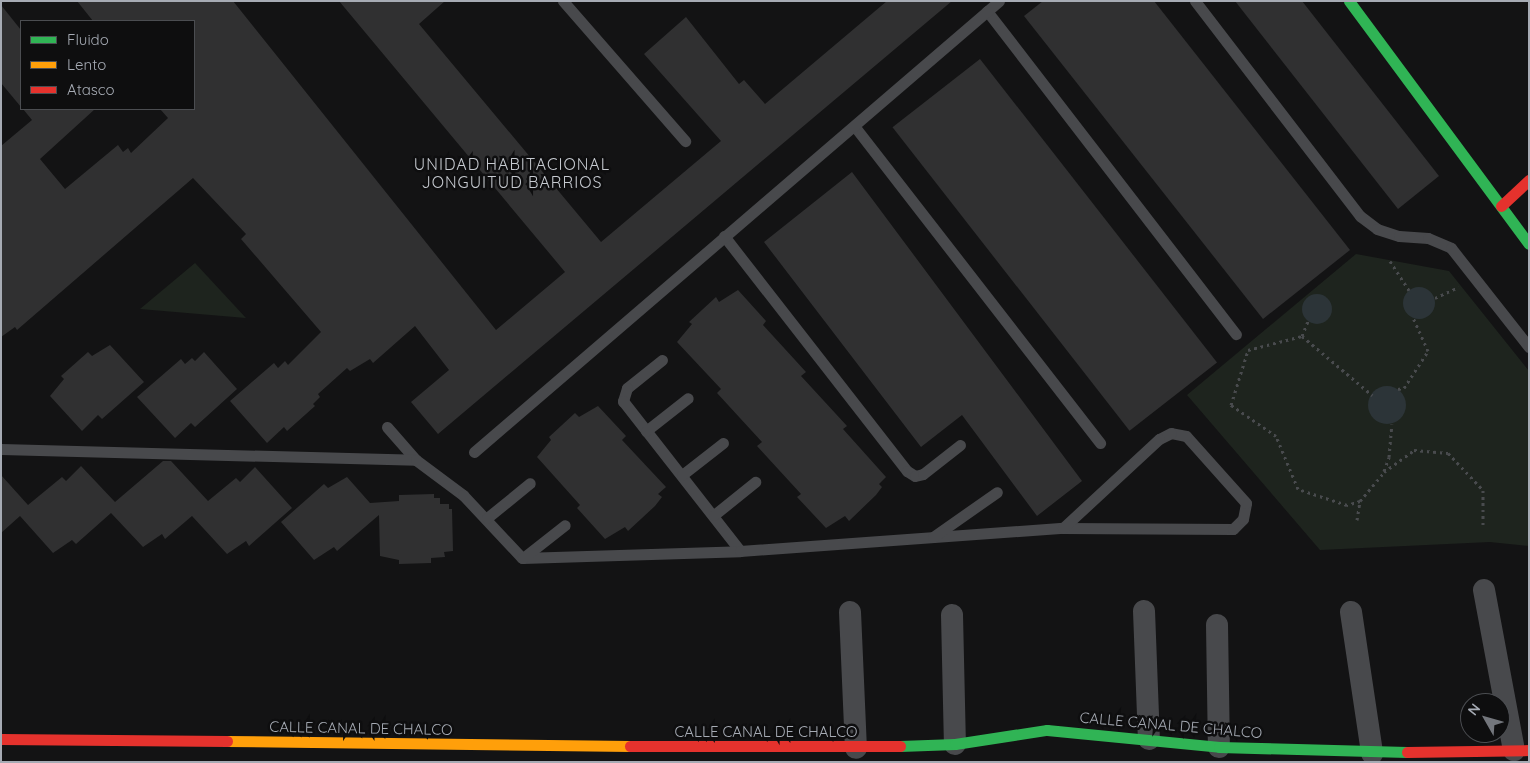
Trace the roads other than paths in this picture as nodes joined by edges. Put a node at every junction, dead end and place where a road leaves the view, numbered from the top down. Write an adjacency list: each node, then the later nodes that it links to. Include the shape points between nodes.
1 (563, 1): 7 (lane)
2 (999, 1): 5 (lane)
3 (1195, 1): 13 (lane, via 1360,216 1377,229 1399,236 1428,238 1451,248)
4 (1349, 1): 9 (street)
5 (987, 11): 6 (lane); 12 (lane)
6 (855, 127): 10 (lane); 19 (lane)
7 (685, 141)
8 (1529, 180): 9 (street)
9 (1502, 206): 11 (street)
10 (724, 236): 20 (lane, via 907,471 915,476 923,474); 22 (lane)
11 (1529, 244)
12 (1236, 334)
13 (1529, 347)
14 (662, 360): 17 (lane, via 627,388 623,401)
15 (688, 398): 17 (lane)
16 (387, 428): 23 (lane)
17 (646, 431): 24 (lane)
18 (723, 443): 24 (lane)
19 (1100, 443)
20 (960, 445)
21 (1, 449): 23 (lane)
22 (474, 452)
23 (416, 460): 29 (lane, via 463,495)
24 (682, 475): 28 (lane)
25 (755, 482): 28 (lane)
26 (530, 483): 29 (lane)
27 (997, 492): 32 (lane)
28 (714, 515): 33 (lane)
29 (487, 518): 34 (lane)
30 (565, 525): 34 (lane)
31 (1063, 528): 31 (lane, via 1233,529 1243,519 1246,503 1186,436 1171,433 1160,439); 32 (lane)
32 (931, 538): 33 (lane)
33 (740, 551): 34 (lane)
34 (522, 558)
35 (1484, 590): 46 (street)
36 (1144, 610): 42 (street)
37 (850, 612): 45 (street)
38 (1351, 612): 47 (street)
39 (952, 615): 43 (street)
40 (1217, 625): 44 (street)
41 (1, 739): 45 (street, CALLE CANAL DE CHALCO)
42 (1149, 739): 43 (street, CALLE CANAL DE CHALCO, via 1047,730); 44 (street, CALLE CANAL DE CHALCO)
43 (955, 744): 45 (street, CALLE CANAL DE CHALCO)
44 (1219, 747): 47 (street, CALLE CANAL DE CHALCO)
45 (856, 748)
46 (1521, 750): 47 (street, CALLE CANAL DE CHALCO)
47 (1372, 753)

